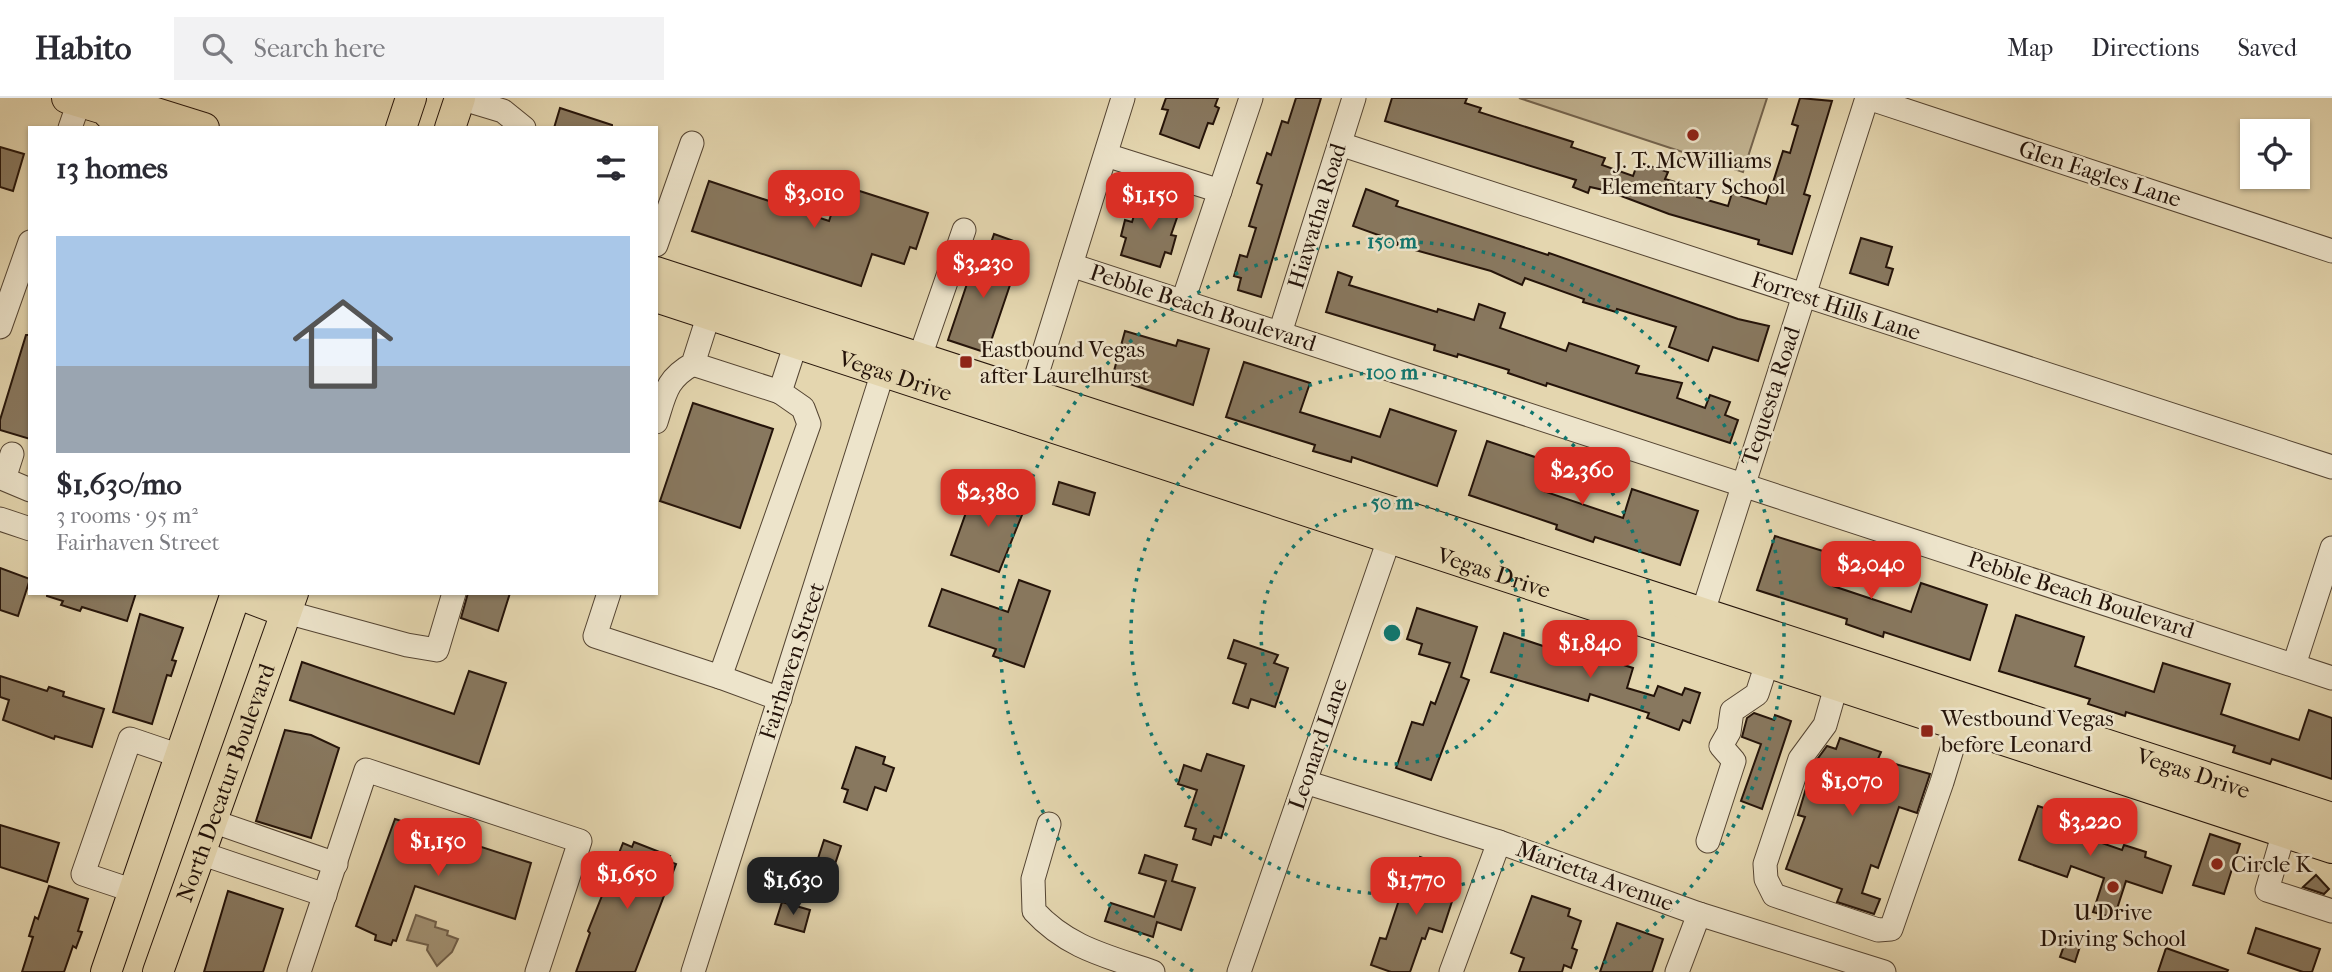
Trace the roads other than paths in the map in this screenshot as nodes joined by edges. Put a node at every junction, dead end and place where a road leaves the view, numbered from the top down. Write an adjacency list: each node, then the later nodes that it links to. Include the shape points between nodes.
1 (411, 98): 10 (main road)
2 (460, 98): 11 (main road); 12 (street, via 503,111)
3 (1124, 98): 15 (street)
4 (1251, 98): 16 (street)
5 (1354, 98): 14 (street, Hiawatha Road)
6 (1867, 98): 20 (street, Glen Eagles Lane); 23 (street, Tequesta Road)
7 (80, 109): 8 (main road); 9 (main road, via 127,104)
8 (127, 126)
9 (198, 126)
10 (402, 126)
11 (451, 126)
12 (522, 126)
13 (692, 143): 18 (street)
14 (1340, 144): 23 (street, Forrest Hills Lane); 29 (street, Hiawatha Road)
15 (1106, 155): 16 (street); 21 (street)
16 (1220, 191): 25 (street)
17 (964, 230): 32 (street)
18 (658, 239)
19 (28, 248): 27 (street)
20 (2332, 251)
21 (1071, 265): 25 (street, Pebble Beach Boulevard); 34 (street)
22 (658, 273): 26 (main road, Vegas Drive)
23 (1803, 295): 37 (street, Forrest Hills Lane); 38 (street, Tequesta Road)
24 (658, 297): 26 (main road, Vegas Drive)
25 (1183, 302): 29 (street, Pebble Beach Boulevard)
26 (712, 303): 28 (main road, Vegas Drive); 31 (street)
27 (0, 327)
28 (800, 332): 30 (main road, Vegas Drive); 33 (street)
29 (1280, 333): 38 (street, Pebble Beach Boulevard)
30 (887, 360): 32 (main road, Vegas Drive); 55 (street, Fairhaven Street)
31 (693, 364): 33 (street); 35 (street, via 675,374)
32 (916, 370): 34 (main road, Vegas Drive)
33 (780, 392): 53 (street, via 803,408 809,424)
34 (1027, 406): 41 (main road, Vegas Drive)
35 (658, 416)
36 (12, 454): 39 (street, via 4,479)
37 (2332, 467)
38 (1742, 485): 49 (street, Tequesta Road); 51 (street, Pebble Beach Boulevard)
39 (28, 490)
40 (0, 520): 42 (street)
41 (1393, 526): 49 (main road, Vegas Drive); 50 (main road, Vegas Drive); 58 (street, Leonard Lane)
42 (28, 528)
43 (2332, 548): 51 (street)
44 (234, 595): 57 (main road)
45 (246, 595): 48 (main road)
46 (453, 595): 48 (street, via 437,650)
47 (608, 595): 53 (street, via 595,636)
48 (289, 603): 60 (main road, North Decatur Boulevard)
49 (1702, 615): 50 (main road, Vegas Drive)
50 (1772, 649): 52 (main road, Vegas Drive); 63 (street, via 1757,694 1732,711 1721,746 1734,761)
51 (2294, 665): 54 (street, Pebble Beach Boulevard)
52 (1841, 672): 56 (main road, Vegas Drive); 56 (street, via 1825,726 1800,759 1765,864 1774,895 1878,930 1891,929); 59 (main road, Vegas Drive)
53 (720, 677): 55 (street)
54 (2332, 678)
55 (780, 699): 76 (street, Fairhaven Street)
56 (1960, 723): 62 (main road, Vegas Drive)
57 (180, 756): 68 (main road); 68 (street, via 130,739 83,874)
58 (1305, 782): 64 (street, Marietta Avenue); 78 (street, Leonard Lane)
59 (2332, 817)
60 (212, 821): 66 (main road, North Decatur Boulevard); 67 (street)
61 (1049, 824): 77 (street, via 1032,879 1034,911 1076,945)
62 (2284, 832): 65 (main road, Vegas Drive); 70 (street, via 2267,890)
63 (1708, 841)
64 (1499, 842): 71 (street, Marietta Avenue); 79 (street)
65 (2332, 848)
66 (200, 853): 69 (street); 73 (main road, North Decatur Boulevard)
67 (336, 864): 69 (street); 75 (street, via 366,769 580,841)
68 (134, 891): 72 (main road)
69 (325, 895): 74 (street)
70 (2332, 911)
71 (1699, 914): 80 (street); 81 (street, Marietta Avenue)
72 (106, 972)
73 (158, 972)
74 (299, 972)
75 (537, 972)
76 (693, 972)
77 (1153, 972)
78 (1240, 972)
79 (1451, 972)
80 (1677, 972)
81 (1884, 972)

